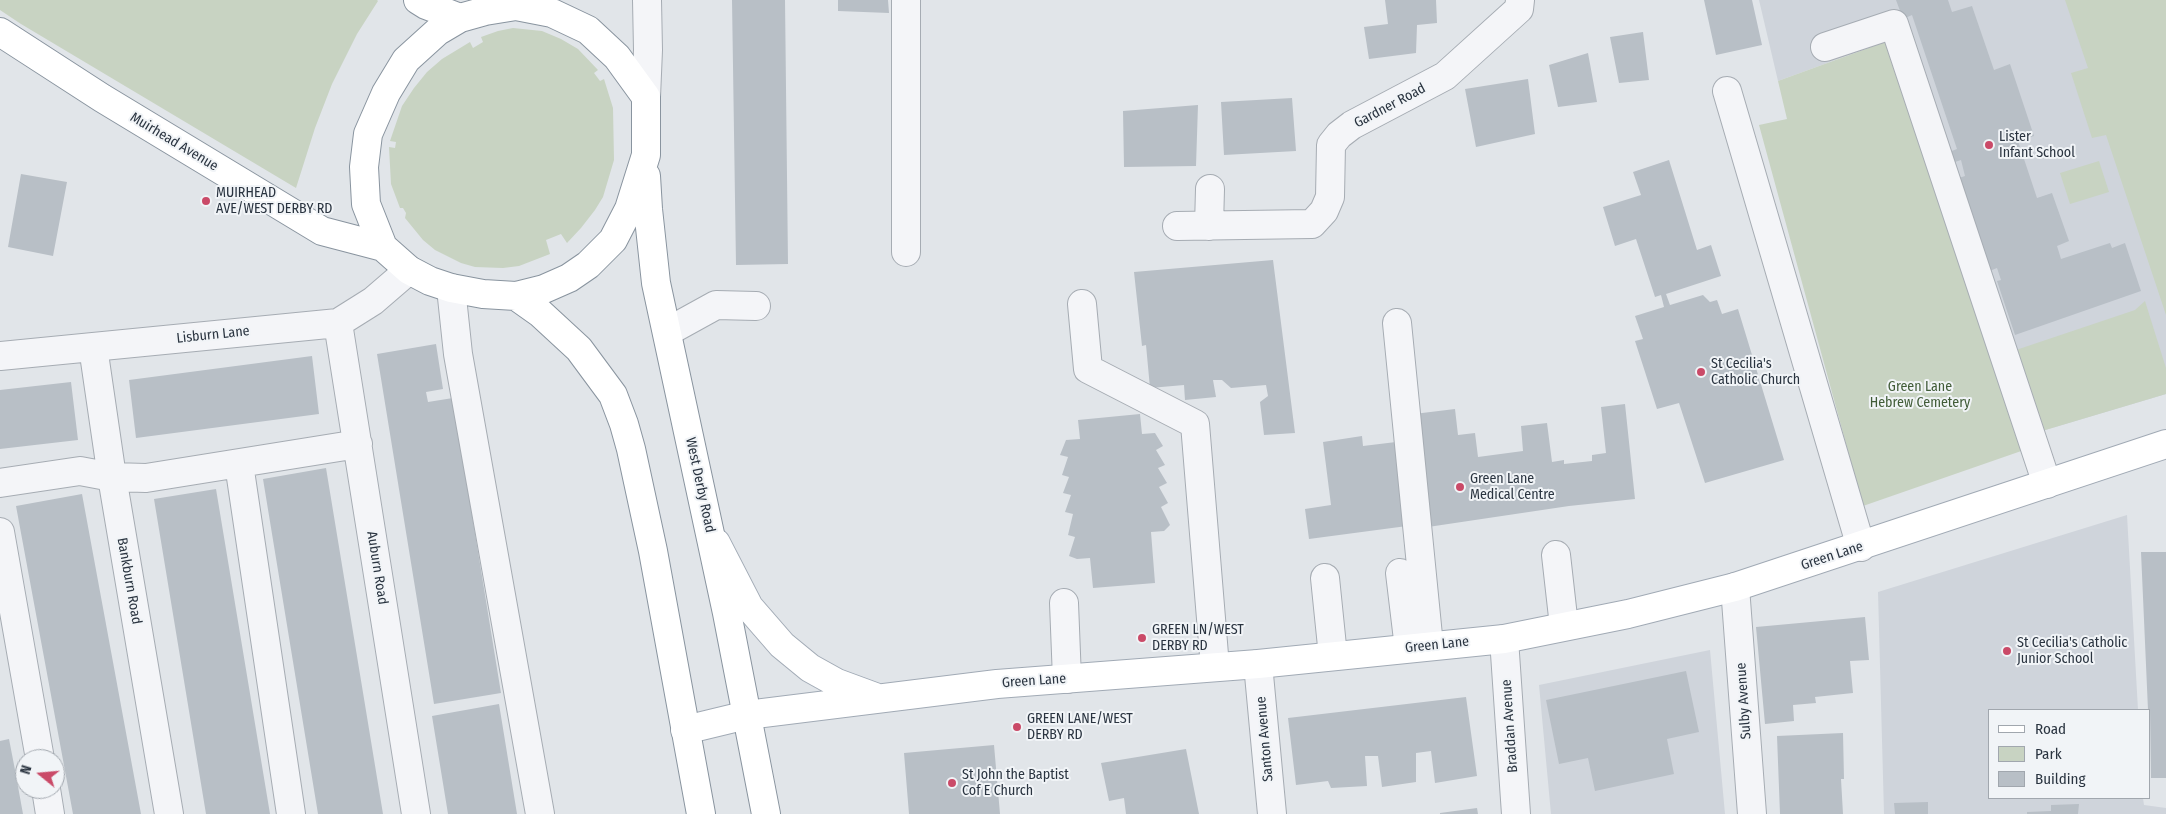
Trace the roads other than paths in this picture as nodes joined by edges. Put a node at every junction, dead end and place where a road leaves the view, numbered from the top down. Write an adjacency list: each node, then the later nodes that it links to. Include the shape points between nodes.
1 (418, 0): 6 (main road)
2 (647, 0): 10 (street)
3 (906, 0): 16 (street)
4 (1520, 0): 14 (street, Gardner Road, via 1519,9 1445,76 1339,134 1331,146 1330,197 1324,212 1312,224)
5 (521, 3): 6 (main road); 10 (main road, via 588,30 617,57)
6 (460, 18): 15 (main road, via 438,31 406,60 386,93 368,134 364,167 366,204)
7 (0, 32): 15 (main road, Muirhead Avenue, via 102,98 322,231)
8 (1825, 47): 32 (street, via 1894,24)
9 (1727, 91): 35 (street)
10 (646, 96): 11 (main road)
11 (646, 155): 19 (main road, via 629,209 613,240 588,265 569,278); 24 (main road, West Derby Road, via 651,243)
12 (1210, 189): 14 (street)
13 (1177, 226): 14 (street, Gardner Road)
14 (1209, 226)
15 (383, 246): 17 (main road)
16 (906, 252)
17 (409, 270): 18 (main road, via 430,282); 22 (street, Lisburn Lane, via 372,302)
18 (451, 288): 19 (main road); 56 (street, via 458,354)
19 (516, 296): 49 (main road, via 540,312 579,349 612,395 624,424 652,551)
20 (1082, 304): 45 (street, via 1088,369 1195,424)
21 (756, 306): 24 (street, via 716,305)
22 (338, 323): 25 (street, Lisburn Lane); 27 (street, Auburn Road)
23 (1397, 323): 42 (street, via 1411,570)
24 (667, 332): 34 (main road, West Derby Road)
25 (93, 347): 26 (street, Lisburn Lane); 30 (street, Bankburn Road)
26 (0, 356)
27 (358, 444): 29 (street); 55 (street, Auburn Road)
28 (2166, 444): 32 (main road, Green Lane)
29 (239, 464): 30 (street, via 146,478); 54 (street)
30 (112, 477): 31 (street, via 80,472); 53 (street, Bankburn Road)
31 (0, 483)
32 (2048, 484): 35 (main road, Green Lane)
33 (0, 532): 50 (street)
34 (710, 532): 47 (main road, via 749,607 782,645 810,668 836,683); 48 (main road, West Derby Road)
35 (1861, 547): 38 (main road, Green Lane)
36 (1556, 554): 40 (street)
37 (1325, 578): 43 (street)
38 (1735, 587): 40 (main road, Green Lane, via 1628,614); 61 (street, Sulby Avenue)
39 (1064, 603): 46 (street)
40 (1564, 626): 41 (main road, Green Lane)
41 (1504, 638): 42 (main road, Green Lane); 60 (street, Braddan Avenue)
42 (1419, 647): 43 (main road, Green Lane)
43 (1332, 656): 44 (main road, Green Lane)
44 (1258, 664): 45 (main road, Green Lane); 59 (street, Santon Avenue)
45 (1215, 667): 46 (main road, Green Lane)
46 (1067, 679): 47 (main road, Green Lane)
47 (881, 698): 48 (main road, Green Lane)
48 (747, 715): 49 (main road, Green Lane); 58 (main road, West Derby Road)
49 (685, 730): 57 (main road)
50 (38, 749)
51 (48, 799): 52 (street)
52 (50, 814)
53 (169, 814)
54 (290, 814)
55 (416, 814)
56 (540, 814)
57 (701, 814)
58 (766, 814)
59 (1272, 814)
60 (1516, 814)
61 (1752, 814)

